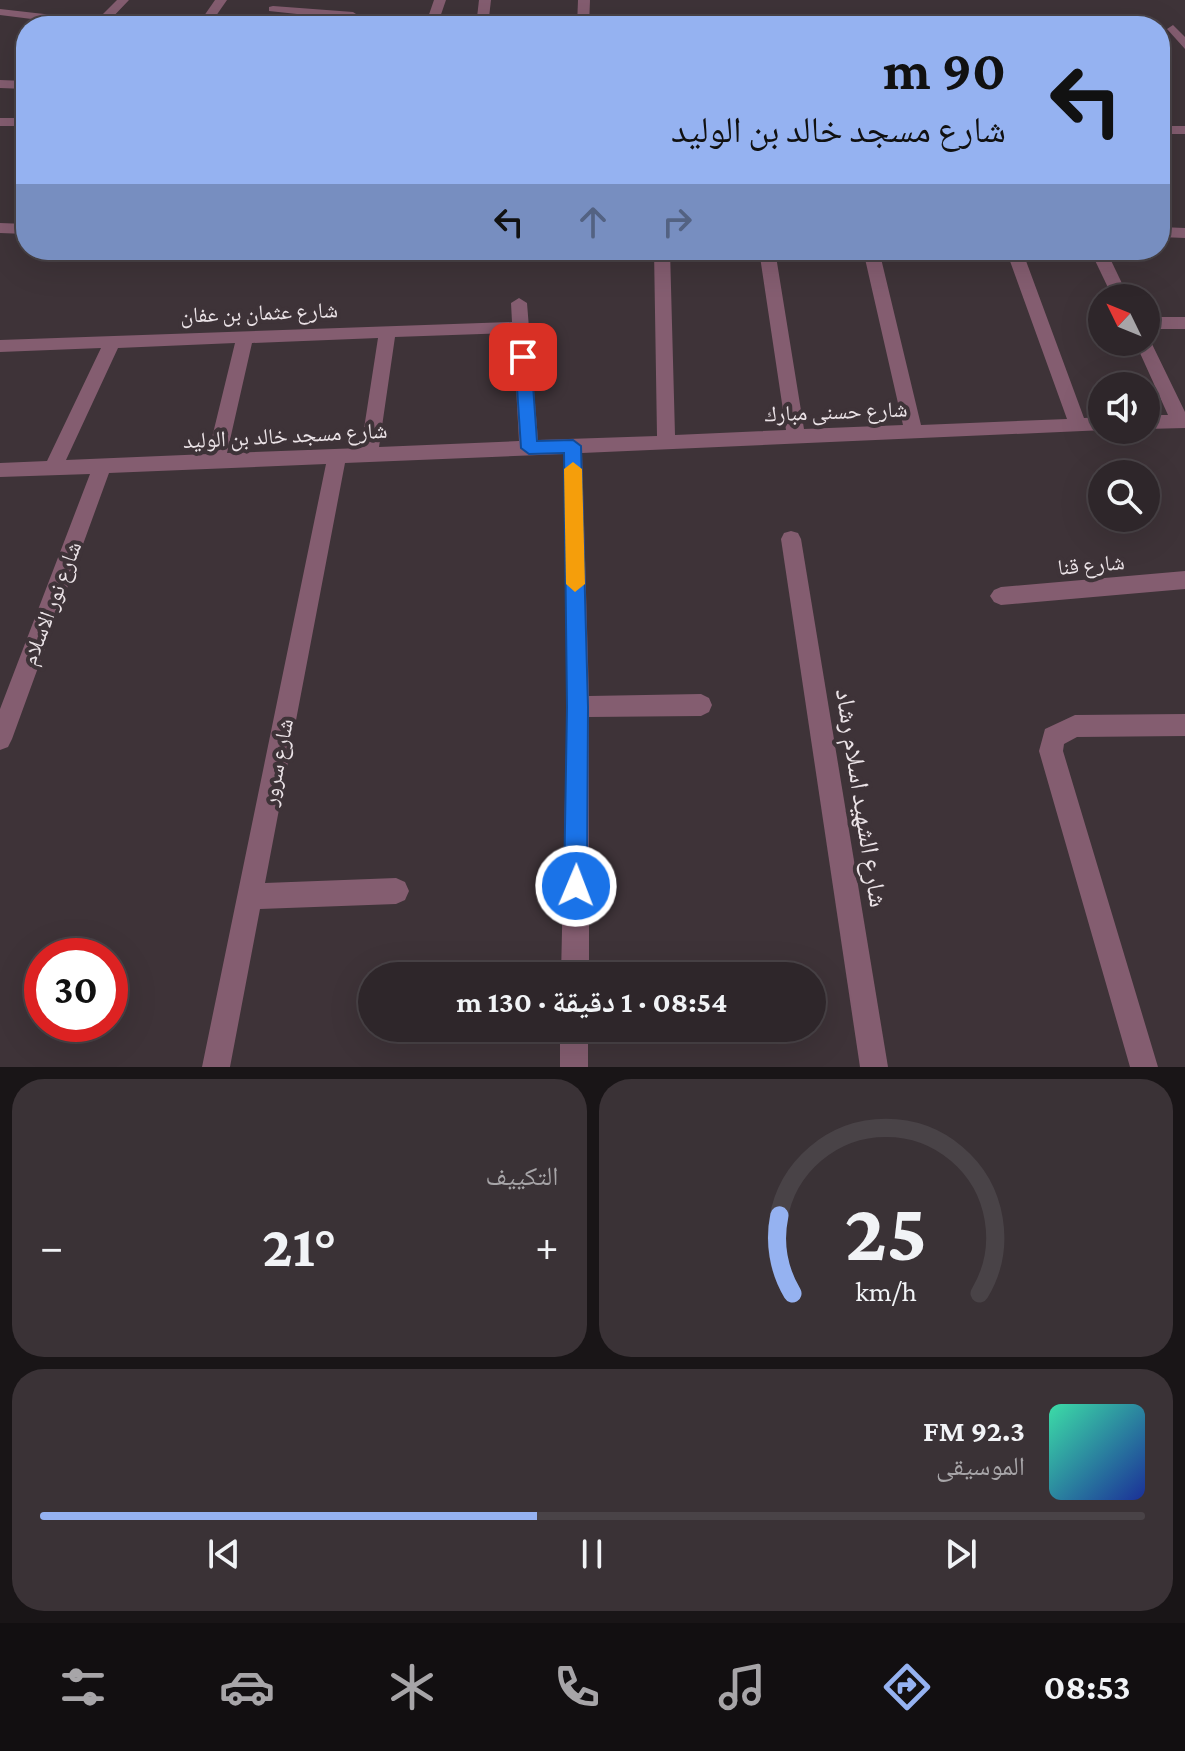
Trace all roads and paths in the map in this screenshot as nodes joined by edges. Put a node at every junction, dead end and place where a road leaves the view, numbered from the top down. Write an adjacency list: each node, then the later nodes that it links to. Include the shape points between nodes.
1 (123, 0): 5 (street)
2 (273, 9): 6 (street)
3 (0, 12): 4 (street)
4 (27, 16)
5 (108, 16)
6 (318, 16)
7 (1173, 29): 8 (street)
8 (1185, 45)
9 (662, 260): 30 (street)
10 (769, 260): 29 (street)
11 (873, 260): 28 (street)
12 (1018, 260): 26 (street)
13 (1103, 260): 14 (street)
14 (1114, 284)
15 (519, 303): 18 (street)
16 (1160, 323): 17 (street)
17 (1185, 323)
18 (521, 327): 19 (street, شارع عثمان بن عفان); 32 (street)
19 (387, 332): 20 (street, شارع عثمان بن عفان); 33 (street)
20 (245, 337): 21 (street, شارع عثمان بن عفان); 35 (street)
21 (113, 341): 22 (street, شارع عثمان بن عفان); 37 (street)
22 (0, 346)
23 (1150, 356): 24 (street)
24 (1183, 421): 25 (street)
25 (1160, 422)
26 (1078, 425): 27 (street, شارع حسنى مبارك); 28 (street, شارع حسنى مبارك)
27 (1088, 425)
28 (914, 432): 29 (street, شارع حسنى مبارك)
29 (796, 436): 30 (street, شارع حسنى مبارك)
30 (666, 442): 31 (street, شارع حسنى مبارك)
31 (573, 446): 32 (street, شارع مسجد خالد بن الوليد); 43 (street)
32 (529, 448): 33 (street, شارع مسجد خالد بن الوليد)
33 (369, 455): 34 (street, شارع مسجد خالد بن الوليد)
34 (337, 456): 35 (street, شارع مسجد خالد بن الوليد); 47 (street, شارع سرور)
35 (216, 462): 36 (street, شارع مسجد خالد بن الوليد)
36 (102, 467): 37 (street, شارع مسجد خالد بن الوليد); 45 (street, شارع نور الاسلام)
37 (53, 468): 38 (street, شارع مسجد خالد بن الوليد)
38 (0, 470)
39 (791, 539): 52 (street, شارع الشهيد اسلام رشاد)
40 (1185, 580): 41 (street, شارع قنا)
41 (1001, 596)
42 (701, 705): 43 (street)
43 (578, 707): 48 (street)
44 (1185, 725): 53 (street, via 1075,726 1053,737 1051,751)
45 (0, 739)
46 (396, 891): 47 (street)
47 (250, 896): 50 (street, شارع سرور)
48 (575, 962)
49 (574, 1042): 51 (street)
50 (216, 1067)
51 (574, 1067)
52 (874, 1067)
53 (1144, 1067)

